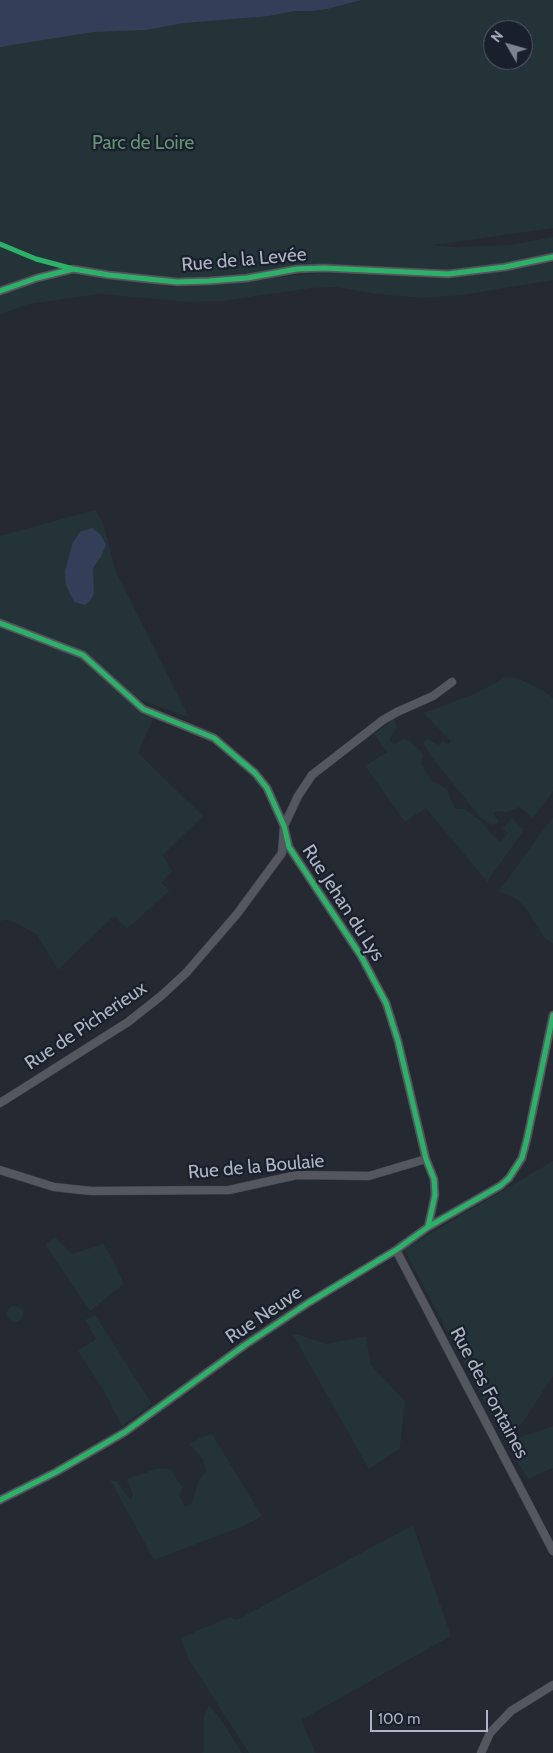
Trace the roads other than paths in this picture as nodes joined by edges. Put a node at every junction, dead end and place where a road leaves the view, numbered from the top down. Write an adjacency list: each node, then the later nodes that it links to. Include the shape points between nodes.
1 (553, 257): 2 (street, Rue de la Levée, via 448,274 324,268 247,278 177,282 73,269)
2 (0, 291)
3 (0, 623): 5 (street, Rue Jehan du Lys, via 82,655 143,710 214,738 261,780)
4 (452, 682): 5 (street, via 433,696 383,720 312,775)
5 (284, 826): 7 (street, Rue de Picherieux, via 282,853 237,914 186,973 128,1022); 8 (street, Rue Jehan du Lys, via 289,847 361,956 386,1003)
6 (553, 1015): 10 (street, Rue Neuve, via 522,1158 508,1178 489,1192)
7 (0, 1103)
8 (426, 1159): 9 (street, Rue de la Boulaie, via 369,1176 297,1175 229,1190 91,1191 54,1187); 10 (street, Rue Jehan du Lys, via 434,1179 435,1195)
9 (0, 1170)
10 (428, 1227): 11 (street, Rue Neuve)
11 (396, 1250): 12 (street, Rue Neuve, via 308,1302 125,1432); 13 (street, Rue des Fontaines)
12 (0, 1500)
13 (553, 1551)
14 (553, 1685): 15 (street, via 511,1711 490,1733)
15 (481, 1753)

